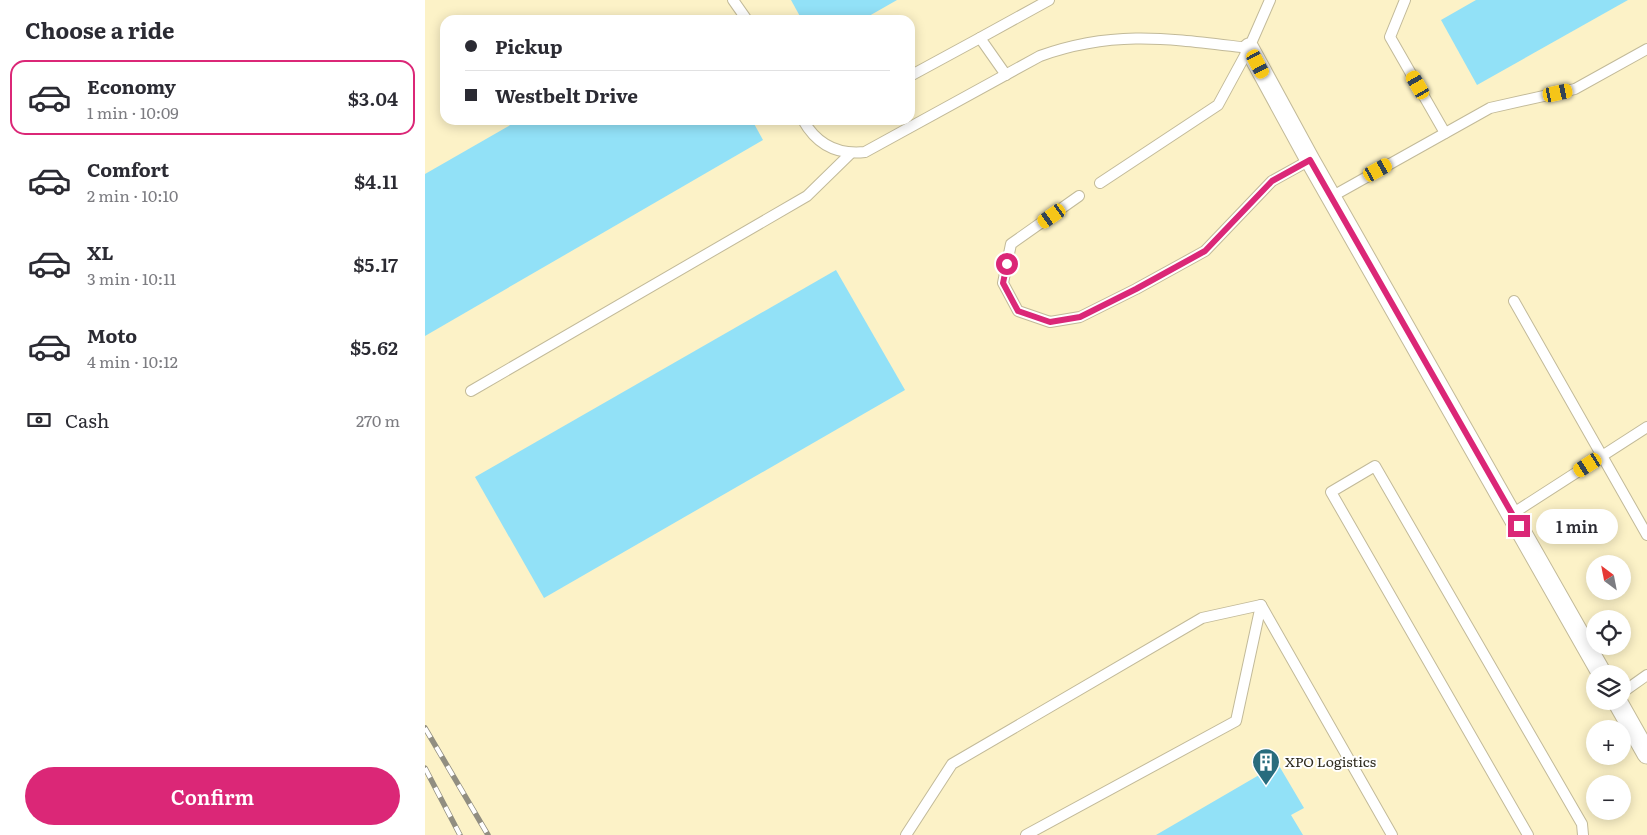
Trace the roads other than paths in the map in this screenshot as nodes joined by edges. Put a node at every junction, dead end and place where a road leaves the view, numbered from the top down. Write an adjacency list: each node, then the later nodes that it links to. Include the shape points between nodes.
1 (733, 0): 5 (lane)
2 (1049, 0): 6 (lane)
3 (1271, 0): 7 (lane)
4 (1405, 0): 14 (lane, via 1390,37)
5 (744, 15)
6 (980, 38): 9 (lane); 10 (lane)
7 (1249, 48): 10 (lane, via 1142,37 1104,40 1047,53); 16 (street); 17 (lane, via 1218,105)
8 (1647, 49): 14 (lane, via 1575,90 1490,108)
9 (915, 73)
10 (1006, 75): 13 (lane)
11 (806, 125): 15 (lane, via 823,144)
12 (914, 125): 15 (lane, via 865,152)
13 (915, 125)
14 (1445, 133): 19 (lane)
15 (850, 154): 21 (lane, via 807,196)
16 (1310, 160): 18 (lane, via 1272,181 1205,251 1136,289 1080,317 1050,322 1018,311 1003,283 1011,244); 19 (street)
17 (1100, 183)
18 (1079, 196)
19 (1331, 197): 24 (street)
20 (1514, 301): 23 (lane)
21 (471, 391)
22 (1647, 427): 23 (lane)
23 (1601, 456): 24 (lane); 25 (lane)
24 (1512, 514): 27 (street)
25 (1647, 534)
26 (1261, 605): 32 (lane, via 1202,618 952,764); 33 (lane, via 1236,721); 34 (lane)
27 (1597, 665)
28 (1647, 675): 29 (lane)
29 (1631, 686)
30 (1622, 710): 31 (street)
31 (1647, 754)
32 (906, 835)
33 (1026, 835)
34 (1393, 835)
35 (1528, 835): 36 (lane, via 1331,492 1375,466 1582,824)
36 (1583, 835)

